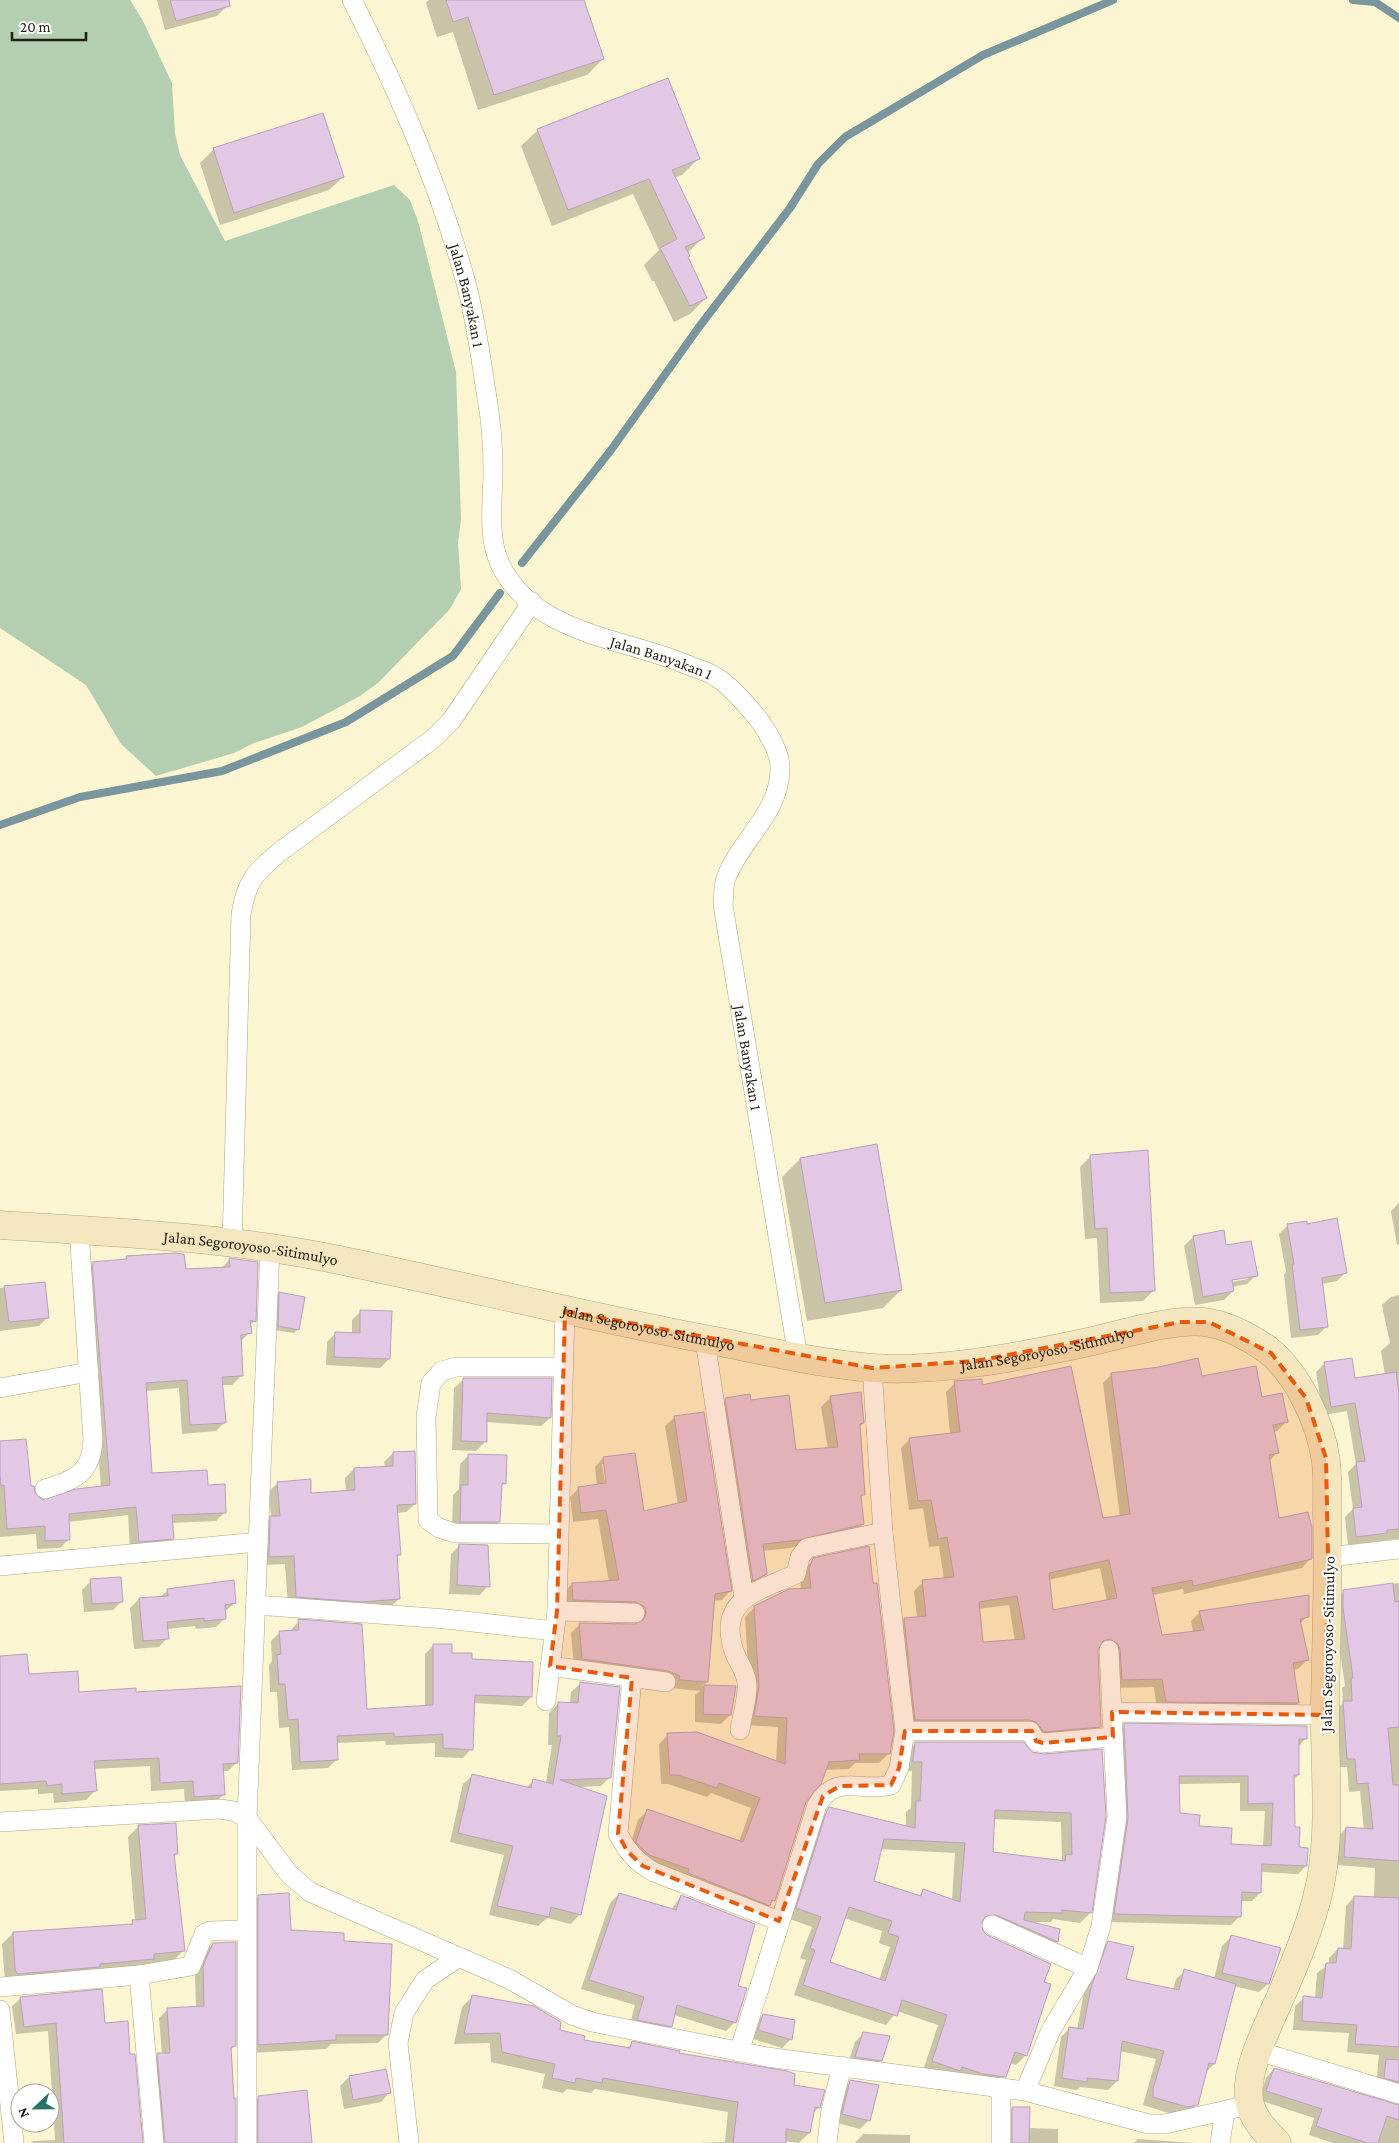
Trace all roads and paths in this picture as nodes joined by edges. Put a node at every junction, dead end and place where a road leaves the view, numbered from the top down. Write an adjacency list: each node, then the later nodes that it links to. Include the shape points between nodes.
1 (352, 0): 2 (street, Jalan Banyakan 1, via 422,150 466,286 488,402 494,543 500,564 514,585)
2 (532, 602): 5 (street, via 451,721 259,869 245,891 241,914); 9 (street, Jalan Banyakan 1, via 568,627 668,656 715,676 750,708 768,731 781,768 776,801 742,848 725,880 724,905)
3 (0, 1225): 4 (main road, Jalan Segoroyoso-Sitimulyo)
4 (79, 1230): 5 (main road, Jalan Segoroyoso-Sitimulyo); 12 (street)
5 (232, 1244): 6 (main road, Jalan Segoroyoso-Sitimulyo)
6 (270, 1248): 7 (main road, Jalan Segoroyoso-Sitimulyo, via 338,1260); 17 (street)
7 (564, 1311): 8 (main road, Jalan Segoroyoso-Sitimulyo); 10 (street)
8 (705, 1340): 9 (main road, Jalan Segoroyoso-Sitimulyo); 21 (street)
9 (798, 1357): 11 (main road, Jalan Segoroyoso-Sitimulyo)
10 (563, 1367): 16 (street); 16 (street, via 474,1366 442,1371 431,1383 426,1416 428,1520 455,1533)
11 (872, 1368): 15 (street); 19 (main road, Jalan Segoroyoso-Sitimulyo, via 916,1368 1048,1351 1181,1322 1208,1322 1231,1330 1271,1353 1306,1398 1326,1458)
12 (89, 1372): 13 (street); 14 (street, via 92,1456 85,1470 72,1480)
13 (0, 1388)
14 (45, 1489)
15 (883, 1532): 21 (street, via 807,1548 800,1557 796,1574); 34 (street)
16 (558, 1534): 23 (street)
17 (258, 1542): 20 (street); 22 (street)
18 (1399, 1549): 19 (street)
19 (1328, 1557): 32 (main road, Jalan Segoroyoso-Sitimulyo)
20 (0, 1566)
21 (744, 1598): 33 (street, via 733,1612 730,1634 733,1651 744,1667 747,1685)
22 (256, 1605): 25 (street, via 446,1619); 36 (street)
23 (557, 1611): 24 (street); 25 (street)
24 (635, 1613)
25 (554, 1631): 27 (street)
26 (1109, 1650): 31 (street)
27 (550, 1666): 28 (street); 30 (street)
28 (632, 1678): 29 (street); 38 (street, via 618,1834 627,1851 654,1872)
29 (666, 1682)
30 (546, 1701)
31 (1112, 1712): 32 (street); 35 (street)
32 (1325, 1715): 46 (main road, Jalan Segoroyoso-Sitimulyo, via 1325,1850 1318,1894 1297,1959)
33 (740, 1730)
34 (905, 1732): 35 (street, via 1030,1731 1036,1741 1043,1743); 38 (street, via 899,1768 891,1785 831,1788 817,1805)
35 (1113, 1737): 42 (street, via 1117,1816 1101,1926)
36 (247, 1818): 37 (street, via 220,1809); 40 (street); 41 (street, via 289,1874 310,1892)
37 (0, 1822)
38 (779, 1921): 47 (street)
39 (992, 1924): 42 (street)
40 (246, 1930): 43 (street, via 210,1931 204,1934 191,1966); 55 (street)
41 (459, 1957): 47 (street, via 521,1985 582,2019); 56 (street, via 425,1980 404,2012 398,2043)
42 (1088, 1968): 50 (street, via 1050,2030)
43 (139, 1975): 44 (street); 54 (street)
44 (0, 1987)
45 (0, 2010): 53 (street)
46 (1258, 2051): 51 (street); 52 (main road, Jalan Segoroyoso-Sitimulyo, via 1248,2086)
47 (739, 2052): 48 (street)
48 (842, 2066): 49 (street); 57 (street)
49 (1001, 2088): 50 (street); 58 (street)
50 (1025, 2091): 52 (street, via 1149,2124 1165,2124)
51 (1399, 2094)
52 (1237, 2108): 59 (street); 60 (main road)
53 (14, 2143)
54 (154, 2143)
55 (247, 2143)
56 (409, 2143)
57 (827, 2143)
58 (1001, 2143)
59 (1220, 2143)
60 (1277, 2143)

